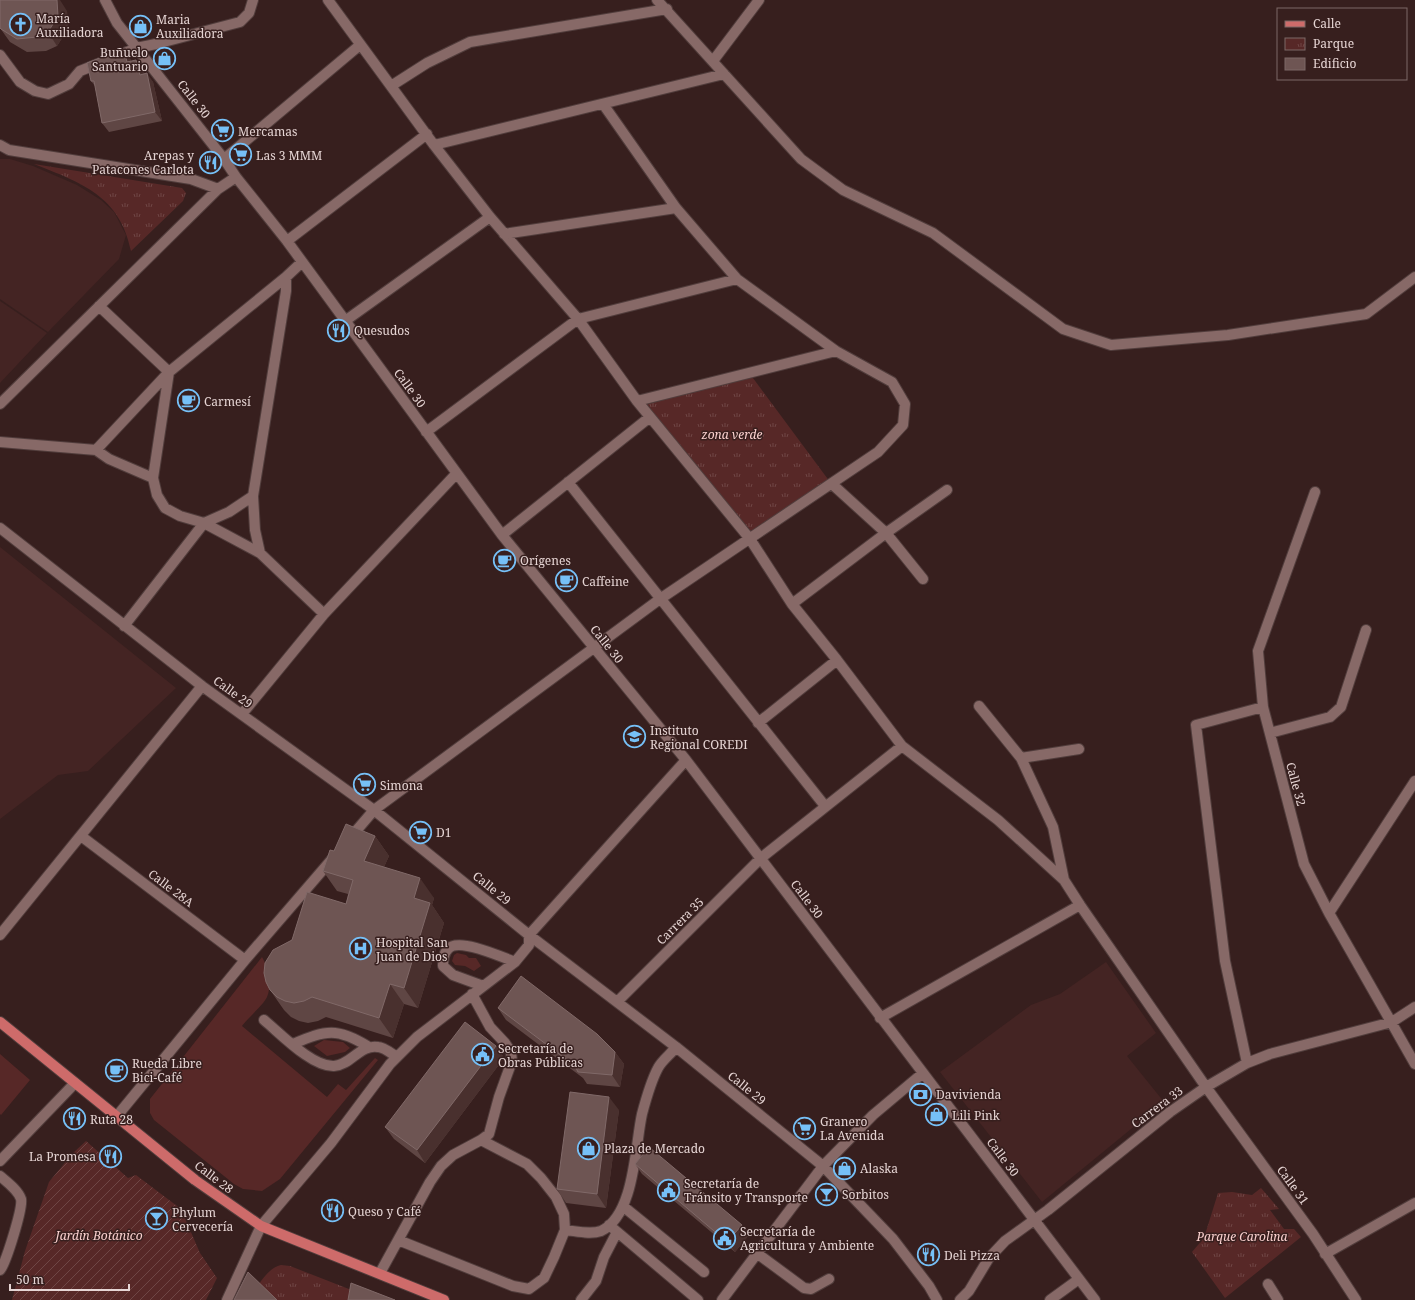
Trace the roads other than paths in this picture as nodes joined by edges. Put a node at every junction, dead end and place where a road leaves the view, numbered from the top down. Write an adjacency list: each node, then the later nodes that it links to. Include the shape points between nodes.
1 (105, 0): 8 (street, Calle 30, via 117,23)
2 (253, 0): 8 (street, via 249,13 240,22)
3 (328, 0): 7 (street)
4 (657, 0): 6 (street)
5 (759, 0): 10 (street)
6 (667, 9): 10 (street); 12 (street, via 470,42)
7 (360, 45): 12 (street); 17 (street)
8 (136, 48): 9 (street, via 80,71 69,84 48,94 35,91 20,82); 17 (street, Calle 30)
9 (0, 55)
10 (713, 61): 11 (street)
11 (724, 74): 13 (street); 25 (street, via 801,159 843,190 933,233 1063,329 1111,345 1228,336 1366,314)
12 (391, 86): 14 (street)
13 (603, 104): 16 (street); 20 (street)
14 (427, 134): 16 (street); 23 (street)
15 (0, 145): 19 (street, via 9,150 191,179)
16 (434, 145): 21 (street)
17 (224, 159): 18 (street, Calle 30)
18 (236, 177): 19 (street); 23 (street, Calle 30)
19 (218, 189): 28 (street)
20 (676, 208): 22 (street); 27 (street)
21 (490, 217): 22 (street); 30 (street)
22 (504, 234): 29 (street)
23 (287, 241): 24 (street, Calle 30)
24 (302, 262): 26 (street); 30 (street, Calle 30)
25 (1415, 277)
26 (286, 278): 32 (street); 45 (street)
27 (737, 279): 29 (street); 31 (street)
28 (99, 306): 32 (street); 34 (street)
29 (578, 319): 33 (street); 36 (street)
30 (345, 320): 36 (street, Calle 30)
31 (836, 350): 33 (street); 42 (street, via 892,382 904,404 903,425 878,452)
32 (169, 372): 38 (street); 40 (street)
33 (637, 401): 35 (street)
34 (0, 404)
35 (650, 417): 41 (street); 50 (street)
36 (426, 432): 39 (street, Calle 30)
37 (0, 442): 38 (street)
38 (96, 450): 40 (street, via 109,459)
39 (456, 474): 49 (street, Calle 30); 55 (street)
40 (153, 478): 46 (street, via 157,495 165,508 180,516)
41 (568, 482): 49 (street); 53 (street)
42 (832, 484): 48 (street); 50 (street)
43 (947, 490): 48 (street)
44 (1315, 492): 62 (street, Calle 32, via 1258,651)
45 (253, 496): 46 (street, via 229,512); 51 (street, via 255,530)
46 (204, 523): 51 (street); 56 (street)
47 (0, 528): 56 (street, Calle 29)
48 (886, 533): 52 (street); 54 (street)
49 (502, 535): 58 (street, Calle 30)
50 (750, 538): 53 (street); 54 (street)
51 (260, 553): 55 (street)
52 (923, 579)
53 (660, 599): 58 (street); 64 (street)
54 (792, 604): 59 (street)
55 (324, 614): 63 (street)
56 (124, 626): 60 (street, Calle 29)
57 (1366, 630): 65 (street, via 1341,708 1330,717)
58 (594, 649): 69 (street, Calle 30); 72 (street)
59 (837, 660): 64 (street); 66 (street)
60 (202, 686): 63 (street, Calle 29); 73 (street)
61 (979, 706): 68 (street)
62 (1263, 707): 65 (street, Calle 32); 94 (street, via 1196,725 1226,961)
63 (242, 714): 72 (street, Calle 29)
64 (758, 723): 71 (street)
65 (1270, 734): 77 (street, Calle 32, via 1304,864)
66 (902, 746): 71 (street, Carrera 35); 75 (street, via 998,820)
67 (1080, 749): 68 (street)
68 (1021, 758): 75 (street, via 1053,827)
69 (686, 760): 74 (street, Calle 30); 79 (street)
70 (1415, 781): 77 (street)
71 (825, 806): 74 (street, Carrera 35)
72 (374, 810): 79 (street, Calle 29); 80 (street)
73 (81, 836): 78 (street); 80 (street, Calle 28A)
74 (760, 858): 84 (street, Carrera 35); 86 (street, Calle 30)
75 (1064, 880): 76 (street, Calle 31)
76 (1080, 905): 86 (street); 98 (street, Calle 31)
77 (1329, 913): 89 (street, Calle 32)
78 (0, 935)
79 (529, 935): 81 (street, via 529,945); 84 (street, Calle 29)
80 (245, 960): 99 (street)
81 (516, 962): 82 (street); 82 (street, via 459,944 448,947 444,954 443,966 453,975)
82 (482, 986): 83 (street)
83 (472, 994): 93 (street, via 416,1037); 100 (street, via 490,1026 511,1052 512,1061 489,1134)
84 (618, 1001): 92 (street, Calle 29)
85 (1415, 1007): 89 (street, Carrera 33)
86 (880, 1018): 96 (street, Calle 30)
87 (264, 1020): 90 (street)
88 (0, 1022): 97 (main road, Calle 28)
89 (1392, 1022): 94 (street, Carrera 33, via 1270,1054); 95 (street, Calle 32)
90 (293, 1044): 91 (street, via 329,1032 354,1038); 91 (street, via 315,1062 335,1066)
91 (369, 1047): 93 (street, via 379,1046)
92 (676, 1048): 102 (street, Calle 29); 105 (street, via 658,1066 649,1092 642,1114 630,1189)
93 (397, 1057): 107 (street, via 331,1143)
94 (1246, 1063): 98 (street, Carrera 33)
95 (1415, 1064)
96 (924, 1072): 102 (street, via 873,1115); 106 (street, Calle 30)
97 (75, 1083): 99 (main road, Calle 28); 101 (street)
98 (1206, 1087): 106 (street, Carrera 33, via 1170,1112); 112 (street, Calle 31)
99 (117, 1116): 107 (main road, Calle 28, via 200,1184)
100 (482, 1140): 109 (street, via 527,1164 541,1178 556,1197 564,1214); 110 (street, via 464,1148 441,1166)
101 (0, 1161)
102 (823, 1166): 111 (street); 124 (street, Calle 29, via 893,1239)
103 (0, 1176): 113 (street, via 21,1199 20,1210)
104 (1415, 1203): 112 (street)
105 (624, 1207): 108 (street); 114 (street)
106 (1034, 1220): 116 (street, Calle 30); 125 (street, Carrera 33, via 1005,1241 989,1258 969,1291)
107 (261, 1226): 115 (main road, Calle 28, via 334,1257); 119 (street)
108 (613, 1229): 109 (street, via 591,1233); 121 (street, via 596,1281); 122 (street)
109 (565, 1230): 110 (street, via 544,1278 529,1289 513,1286)
110 (398, 1240): 115 (street)
111 (758, 1254): 117 (street, via 804,1288 811,1289); 123 (street)
112 (1326, 1254): 129 (street, Calle 31)
113 (0, 1270)
114 (704, 1272)
115 (380, 1273): 120 (main road, Calle 28)
116 (1079, 1279): 126 (street); 127 (street, Calle 30)
117 (829, 1280)
118 (1268, 1284): 128 (street)
119 (227, 1300)
120 (444, 1300)
121 (581, 1300)
122 (698, 1300)
123 (722, 1300)
124 (937, 1300)
125 (960, 1300)
126 (1050, 1300)
127 (1095, 1300)
128 (1278, 1300)
129 (1356, 1300)

